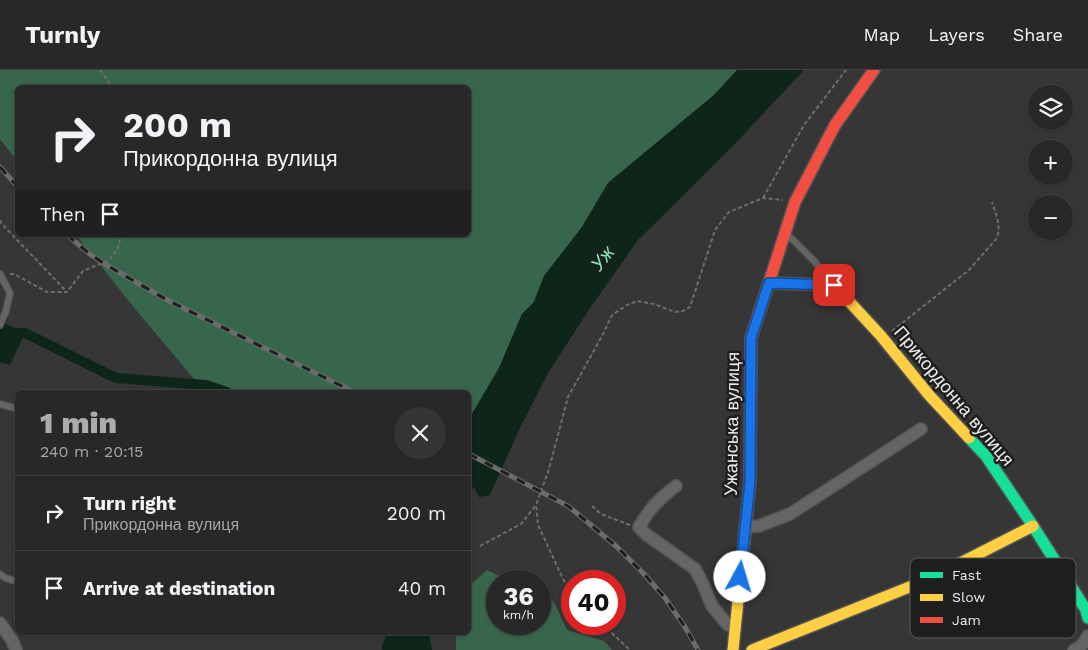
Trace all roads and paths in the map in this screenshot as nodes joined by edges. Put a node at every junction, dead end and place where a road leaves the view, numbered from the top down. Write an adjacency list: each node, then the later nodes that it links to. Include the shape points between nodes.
1 (100, 70): 4 (path)
2 (846, 70): 5 (path, via 804,125)
3 (874, 70): 6 (street, Ужанська вулиця, via 835,125)
4 (112, 85)
5 (764, 198): 6 (path); 21 (path, via 728,212 715,230 690,307 675,312 637,301 612,315 568,397)
6 (796, 202): 9 (street, Ужанська вулиця)
7 (992, 202): 16 (path, via 999,226 997,238 968,270 891,332)
8 (0, 220): 14 (path)
9 (785, 232): 12 (street, Ужанська вулиця); 13 (lane)
10 (120, 237): 14 (path, via 118,249 109,260 82,271)
11 (1, 274): 14 (path, via 14,274 46,292); 15 (lane, via 10,293)
12 (769, 283): 13 (street); 25 (street, Ужанська вулиця, via 751,338 750,482)
13 (834, 285): 16 (street, Прикордонна вулиця)
14 (67, 292)
15 (0, 325)
16 (881, 336): 23 (street, Прикордонна вулиця, via 929,395 986,456)
17 (0, 404): 18 (lane)
18 (15, 408)
19 (921, 429): 25 (street, via 790,514 759,526)
20 (676, 486): 24 (street, via 657,501)
21 (536, 505): 26 (path, via 520,524); 29 (path, via 538,525)
22 (592, 506): 24 (path, via 601,514)
23 (1033, 526): 27 (street); 28 (street, Прикордонна вулиця)
24 (639, 527): 36 (street, via 695,569 712,606 728,625)
25 (745, 527): 36 (street, Ужанська вулиця)
26 (480, 546)
27 (970, 558)
28 (1053, 558)
29 (561, 574)
30 (2, 577): 31 (lane)
31 (15, 581)
32 (910, 587): 42 (street)
33 (1076, 594): 34 (street, Прикордонна вулиця)
34 (1088, 618)
35 (0, 623): 39 (street)
36 (735, 627): 41 (street, Ужанська вулиця)
37 (614, 635): 40 (path)
38 (1088, 636): 43 (street)
39 (16, 650)
40 (630, 650)
41 (733, 650)
42 (752, 650)
43 (1074, 650)

